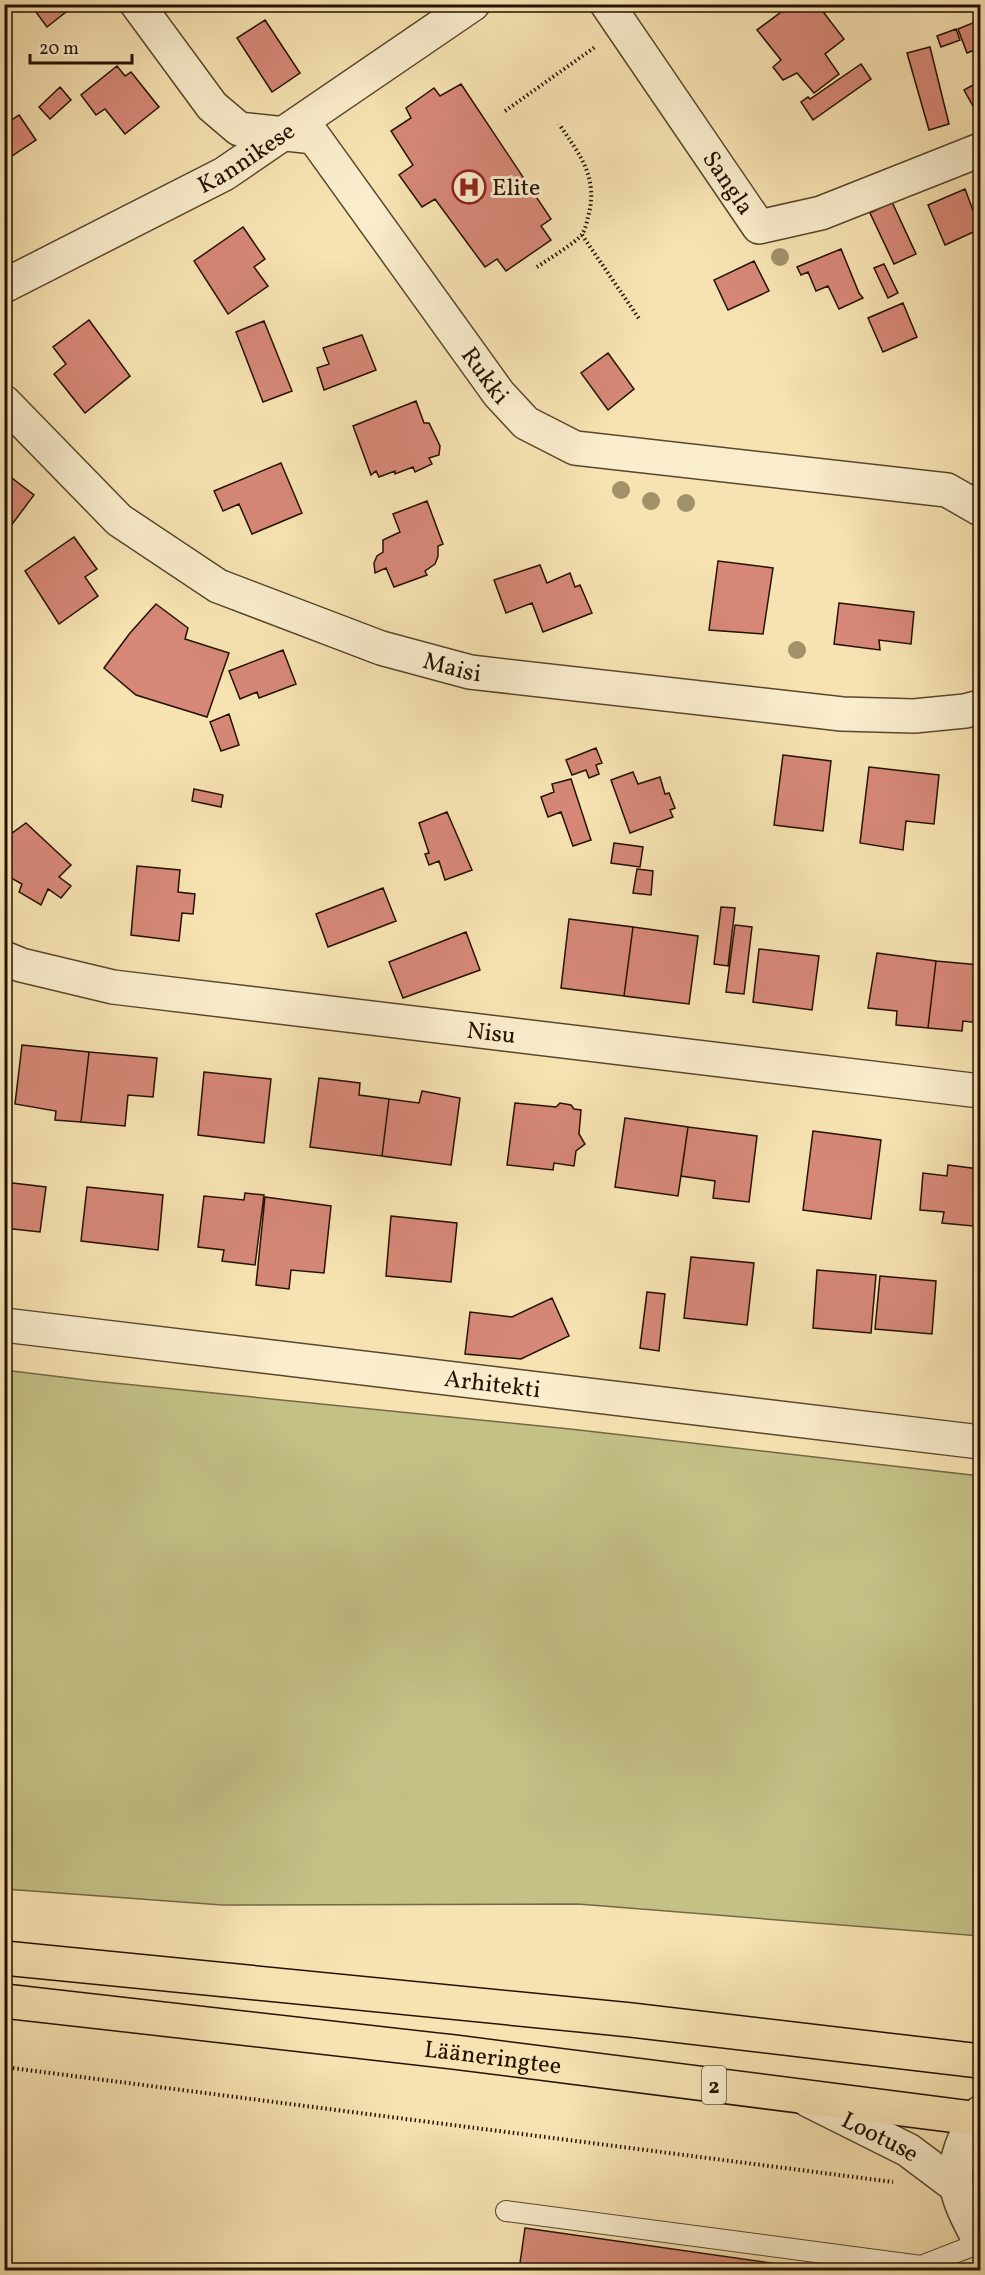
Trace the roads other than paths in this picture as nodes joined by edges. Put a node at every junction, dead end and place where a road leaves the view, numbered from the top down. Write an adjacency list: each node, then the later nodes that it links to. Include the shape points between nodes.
1 (137, 4): 4 (street, Rukki, via 212,106 239,129)
2 (473, 4): 4 (street, Kannikese)
3 (615, 16): 5 (street, Sangla, via 759,227 821,213)
4 (282, 134): 6 (street, Kannikese, via 224,174); 8 (street, Rukki, via 314,137 499,394 526,423 575,448 947,490)
5 (981, 150)
6 (4, 286)
7 (4, 402): 9 (street, Maisi, via 119,520 218,586 381,648 470,672 842,714 914,716)
8 (981, 509)
9 (981, 707)
10 (4, 958): 11 (street, Nisu, via 113,987)
11 (981, 1090)
12 (4, 1325): 13 (street, Arhitekti)
13 (981, 1442)
14 (4, 1958): 16 (highway, Lääneringtee / 2, via 631,2020)
15 (4, 2001): 17 (highway, Lääneringtee / 2)
16 (981, 2061)
17 (800, 2096): 18 (highway, Lääneringtee / 2); 19 (street, Lootuse, via 908,2150)
18 (978, 2117): 19 (street, Lootuse, via 958,2153)
19 (956, 2186): 21 (street, Lootuse)
20 (506, 2211): 22 (lane)
21 (981, 2243): 22 (lane)
22 (921, 2268)

